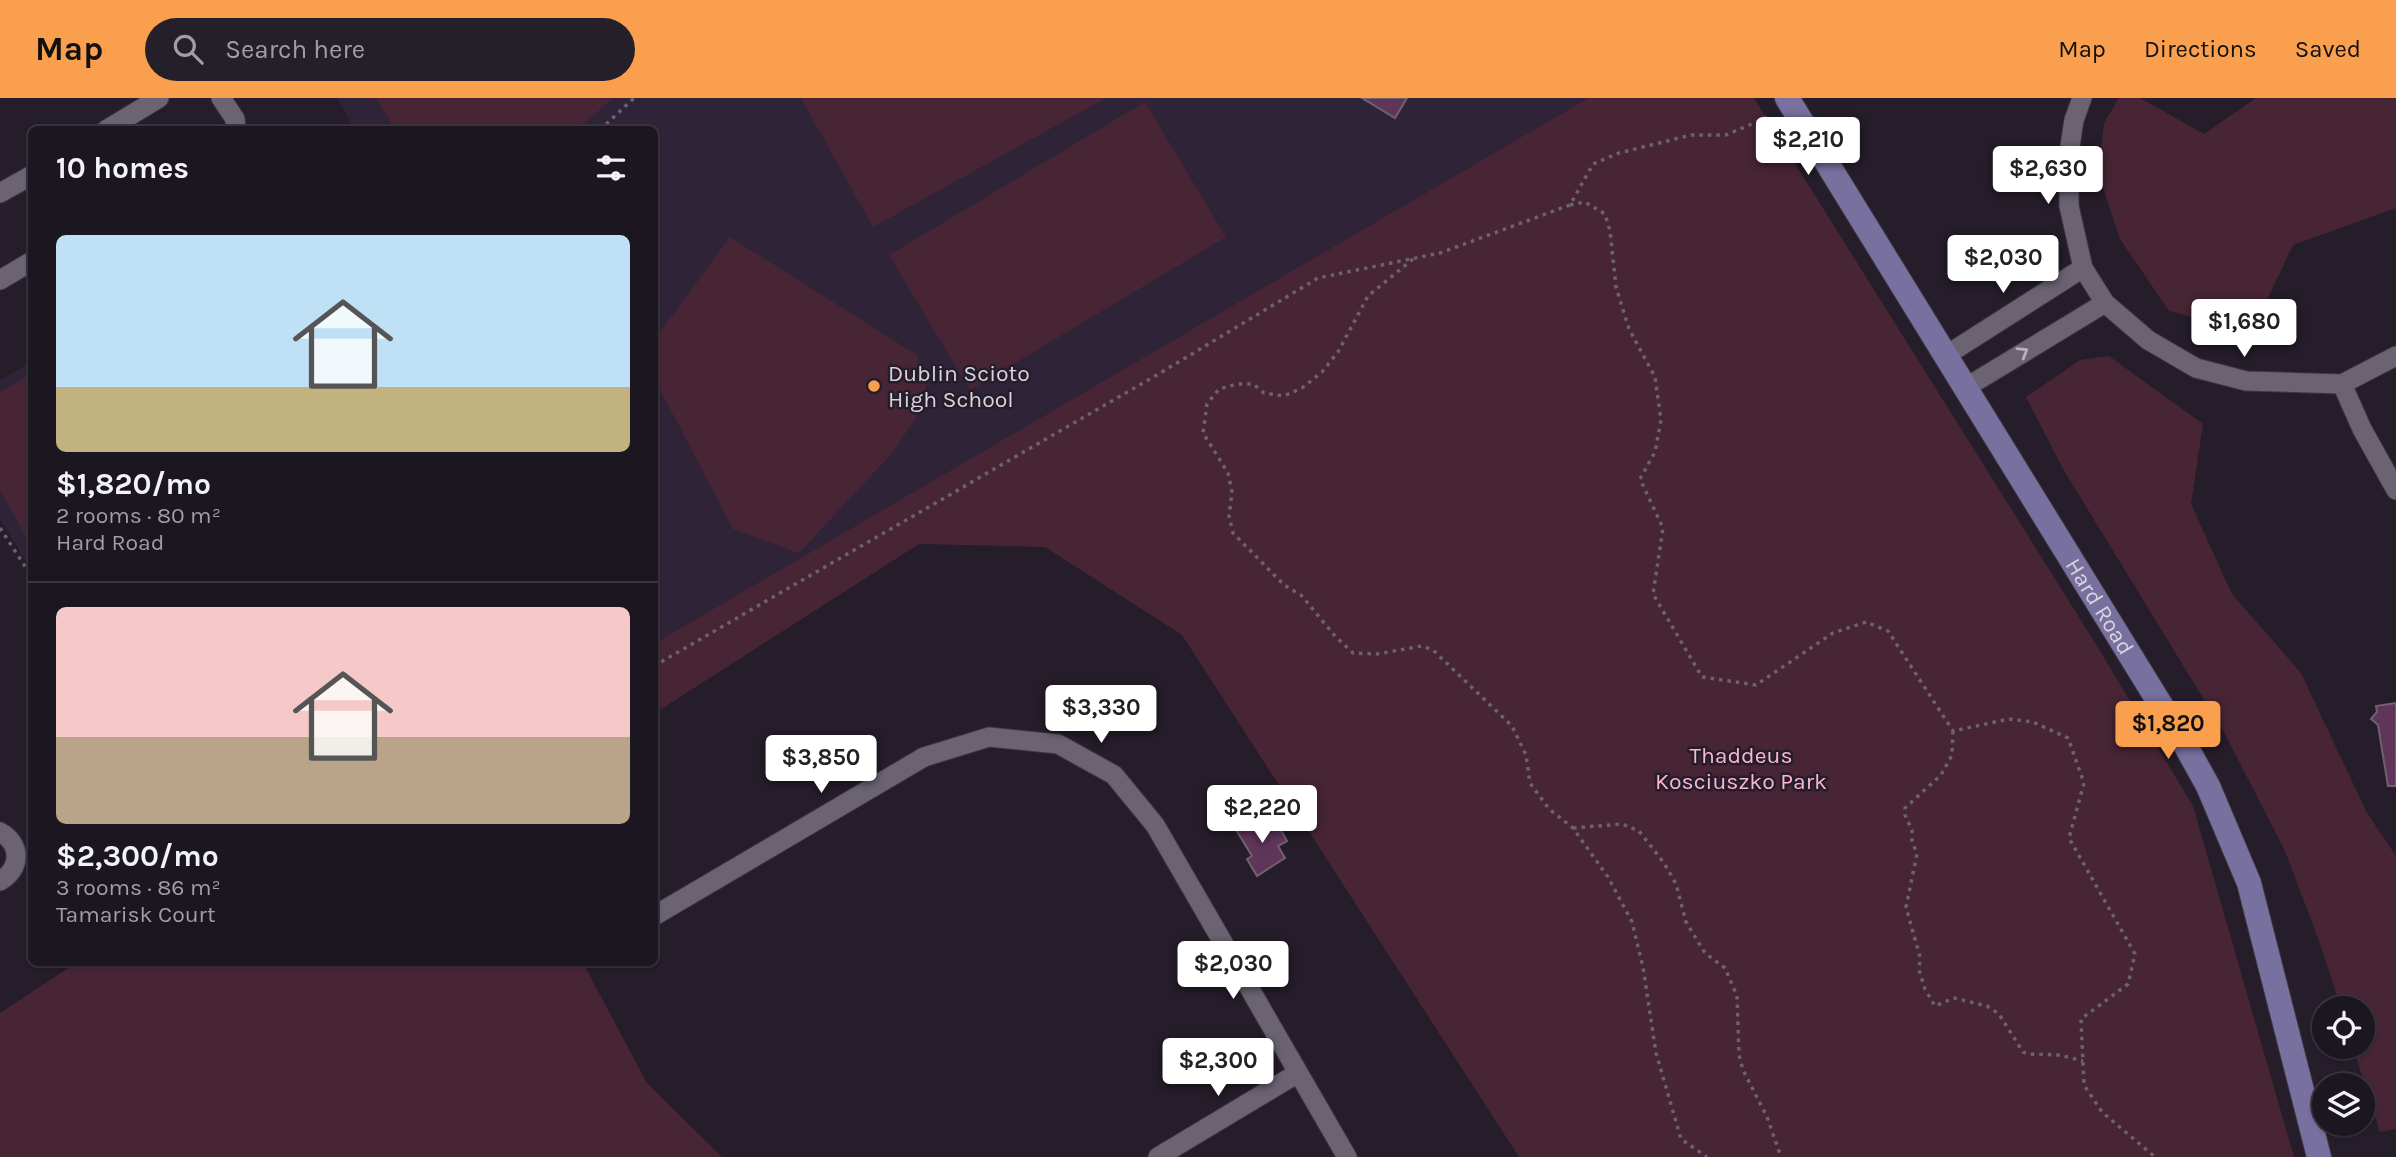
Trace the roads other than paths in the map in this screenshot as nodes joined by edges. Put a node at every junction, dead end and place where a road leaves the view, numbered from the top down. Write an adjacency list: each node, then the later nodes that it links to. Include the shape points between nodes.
1 (159, 98): 5 (street)
2 (221, 98): 6 (street)
3 (1787, 98): 13 (main road, Hard Road)
4 (2082, 98): 10 (street, via 2069,153 2069,206)
5 (113, 126)
6 (236, 126)
7 (28, 176): 8 (street)
8 (0, 193)
9 (28, 263): 11 (street)
10 (2083, 268): 12 (street); 13 (street)
11 (0, 280)
12 (2105, 303): 15 (street, via 2148,340 2196,368 2246,381); 16 (street, one-way to 12)
13 (1945, 356): 16 (main road, Hard Road)
14 (2396, 356): 15 (street)
15 (2342, 384): 17 (street)
16 (1965, 388): 24 (main road, Hard Road, via 2208,786 2249,883)
17 (2396, 490)
18 (0, 832): 19 (street, via 10,839 17,854 13,870)
19 (0, 881)
20 (658, 914): 21 (street, via 924,757 989,737 1058,744 1114,775 1155,825)
21 (1298, 1073): 22 (street); 23 (street)
22 (1158, 1157)
23 (1347, 1157)
24 (2319, 1157)

